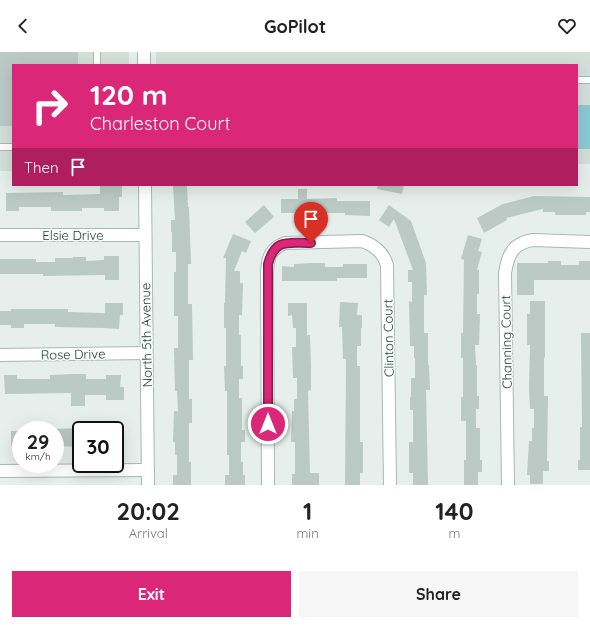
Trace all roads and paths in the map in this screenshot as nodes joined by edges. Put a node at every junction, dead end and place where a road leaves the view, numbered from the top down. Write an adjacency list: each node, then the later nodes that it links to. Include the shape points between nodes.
1 (97, 52): 3 (lane)
2 (144, 52): 4 (street)
3 (97, 64)
4 (144, 64)
5 (578, 80): 6 (lane)
6 (590, 80)
7 (0, 147): 8 (lane)
8 (12, 147)
9 (144, 186): 11 (street, North 5th Avenue)
10 (0, 235): 11 (street, Elsie Drive)
11 (145, 236): 13 (street, North 5th Avenue)
12 (590, 242): 20 (street, Channing Court, via 524,241 512,251 506,266)
13 (146, 353): 14 (street, Rose Drive); 16 (street, North 5th Avenue)
14 (0, 355)
15 (0, 470): 16 (street)
16 (148, 470): 17 (street, North 5th Avenue)
17 (148, 485)
18 (268, 485): 19 (street, Clinton Court, via 270,254 276,247 285,243 362,241 378,250 387,264)
19 (390, 485)
20 (508, 485)

